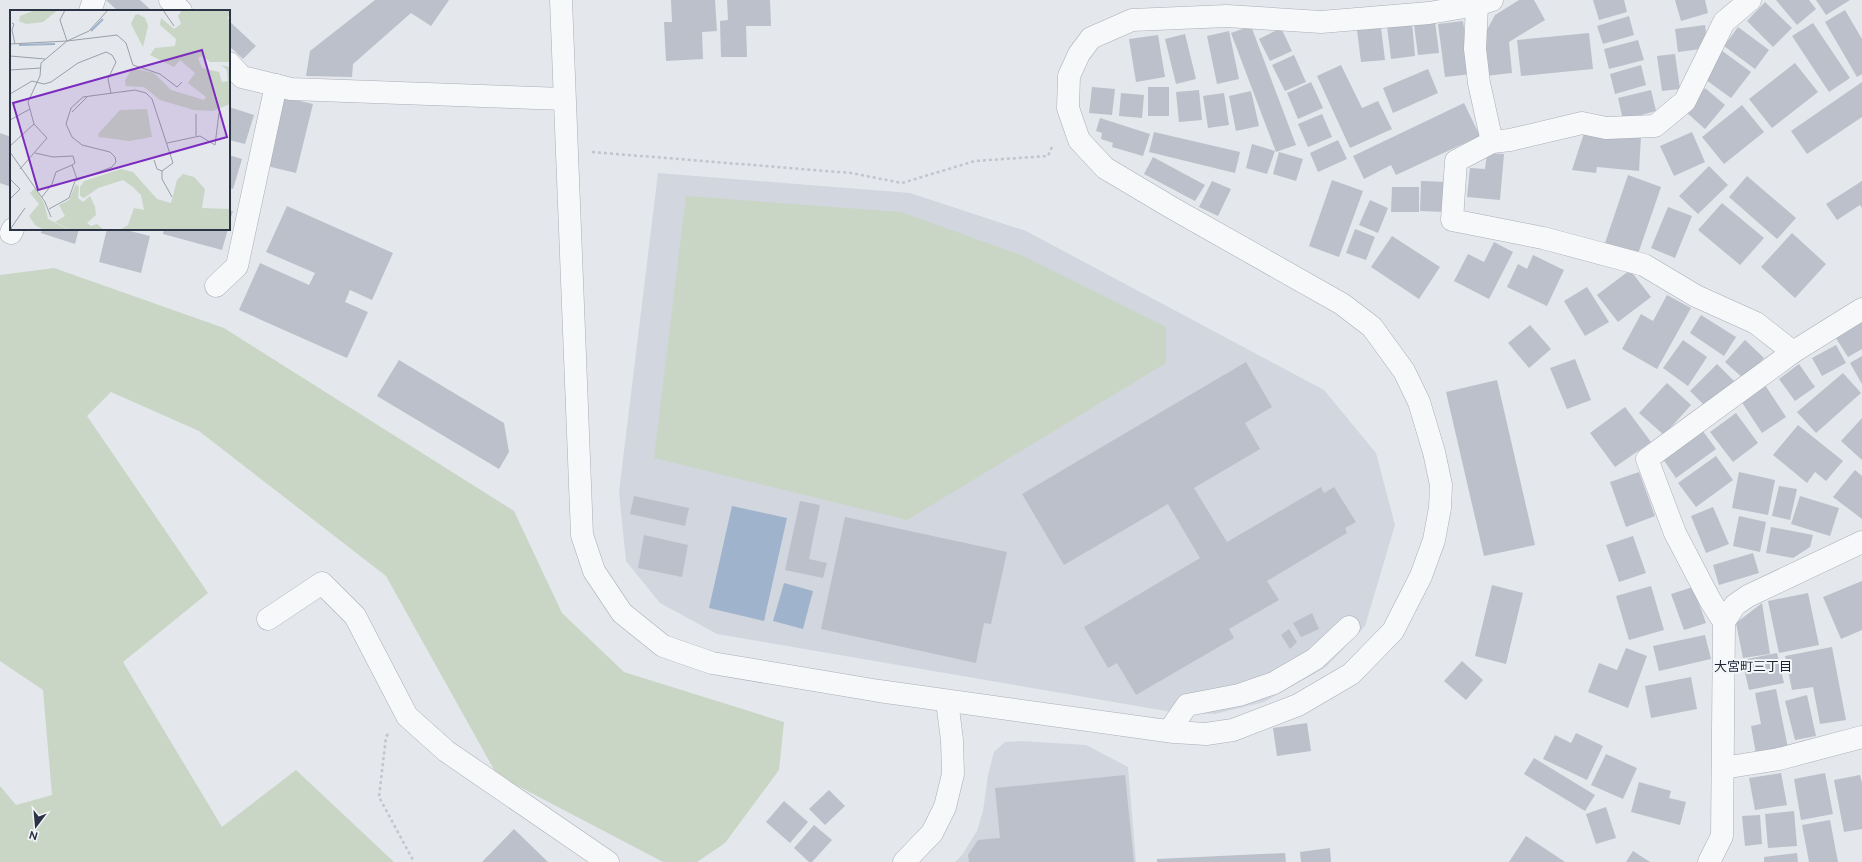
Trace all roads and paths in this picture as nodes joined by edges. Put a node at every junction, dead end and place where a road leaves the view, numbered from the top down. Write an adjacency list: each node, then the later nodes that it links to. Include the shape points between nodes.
1 (94, 0): 6 (street)
2 (170, 0): 7 (street)
3 (561, 0): 10 (street)
4 (1750, 0): 12 (street, via 1724,22 1685,101 1655,126 1606,128 1582,123)
5 (1484, 2): 11 (street, via 1429,13 1321,22 1227,16 1132,20 1091,38 1079,54 1069,76); 12 (street, via 1475,49 1479,83)
6 (90, 10)
7 (180, 10)
8 (230, 64): 9 (street, via 242,77)
9 (276, 85): 10 (street, via 291,89); 14 (street, via 238,266)
10 (564, 99): 21 (street, via 582,535 594,571 622,613 663,646 712,662 879,692)
11 (1068, 108): 13 (path, via 1048,156 975,161 902,183 851,173); 23 (street, via 1079,140 1105,168 1342,304 1372,327 1404,371 1419,402 1441,485 1434,540 1421,576 1393,631 1351,674 1298,705 1233,730 1206,734)
12 (1492, 142): 16 (street, via 1456,161 1452,220 1543,238 1644,265 1696,296 1756,323)
13 (591, 152)
14 (216, 286)
15 (1862, 309): 16 (street)
16 (1793, 352): 19 (street, via 1647,459 1675,533)
17 (1862, 542): 19 (street, via 1748,596 1735,605)
18 (268, 619): 22 (street, via 322,583 355,616)
19 (1724, 622): 25 (street)
20 (1349, 627): 23 (street, via 1315,660 1274,683 1239,695 1187,705)
21 (947, 701): 23 (street); 28 (street, via 953,774 945,807 932,833)
22 (407, 716): 26 (path, via 386,736 379,798); 27 (street, via 446,751)
23 (1170, 731)
24 (1862, 737): 25 (street, via 1779,759)
25 (1723, 768): 29 (street, via 1722,836)
26 (414, 862)
27 (608, 862)
28 (904, 862)
29 (1710, 862)

